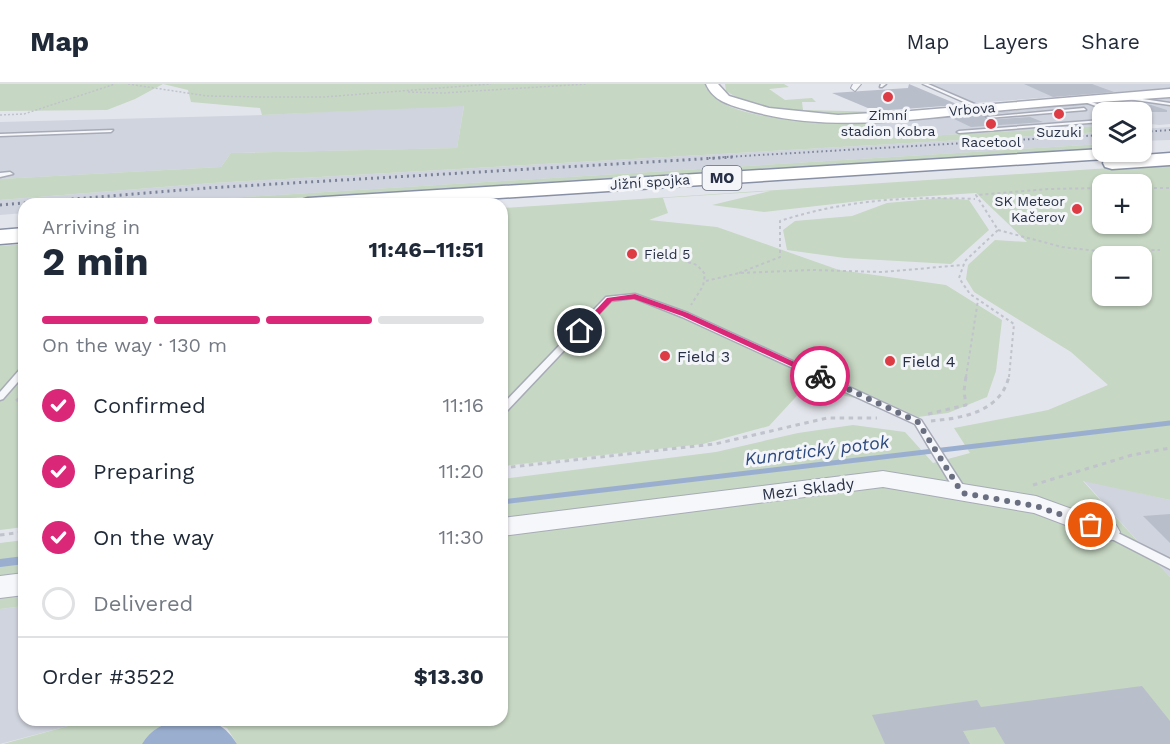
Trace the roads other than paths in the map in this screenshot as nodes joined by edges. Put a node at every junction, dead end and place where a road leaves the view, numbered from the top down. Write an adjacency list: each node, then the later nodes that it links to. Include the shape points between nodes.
1 (712, 84): 8 (main road, Vrbova, via 717,93 742,105 798,116)
2 (925, 84): 8 (lane)
3 (1170, 93): 4 (main road, Vrbova)
4 (1124, 97): 5 (main road, Vrbova); 6 (lane)
5 (1084, 104): 7 (lane); 8 (main road, Vrbova); 9 (lane)
6 (1170, 104)
7 (1092, 106)
8 (986, 113): 10 (lane); 10 (lane)
9 (1028, 113): 10 (lane); 12 (lane)
10 (1002, 116)
11 (1092, 122): 12 (lane)
12 (1054, 124): 14 (lane)
13 (111, 130): 15 (lane)
14 (959, 132)
15 (0, 135)
16 (1170, 149): 17 (highway)
17 (1152, 150)
18 (1092, 155): 22 (highway, Jižní spojka / MO)
19 (1170, 159): 23 (highway, Jižní spojka / MO)
20 (10, 174): 21 (lane)
21 (0, 175)
22 (404, 198)
23 (508, 202)
24 (18, 224): 25 (highway)
25 (0, 226)
26 (18, 236): 27 (highway)
27 (0, 237)
28 (18, 377): 29 (lane)
29 (0, 397)
30 (508, 405): 31 (lane, via 609,299 635,296 918,422)
31 (962, 493): 32 (street, Mezi Sklady, via 883,479); 33 (street, Mezi Sklady, via 1036,506)
32 (508, 526)
33 (1108, 532): 34 (lane)
34 (1170, 564)
35 (18, 584): 36 (street)
36 (0, 586)

